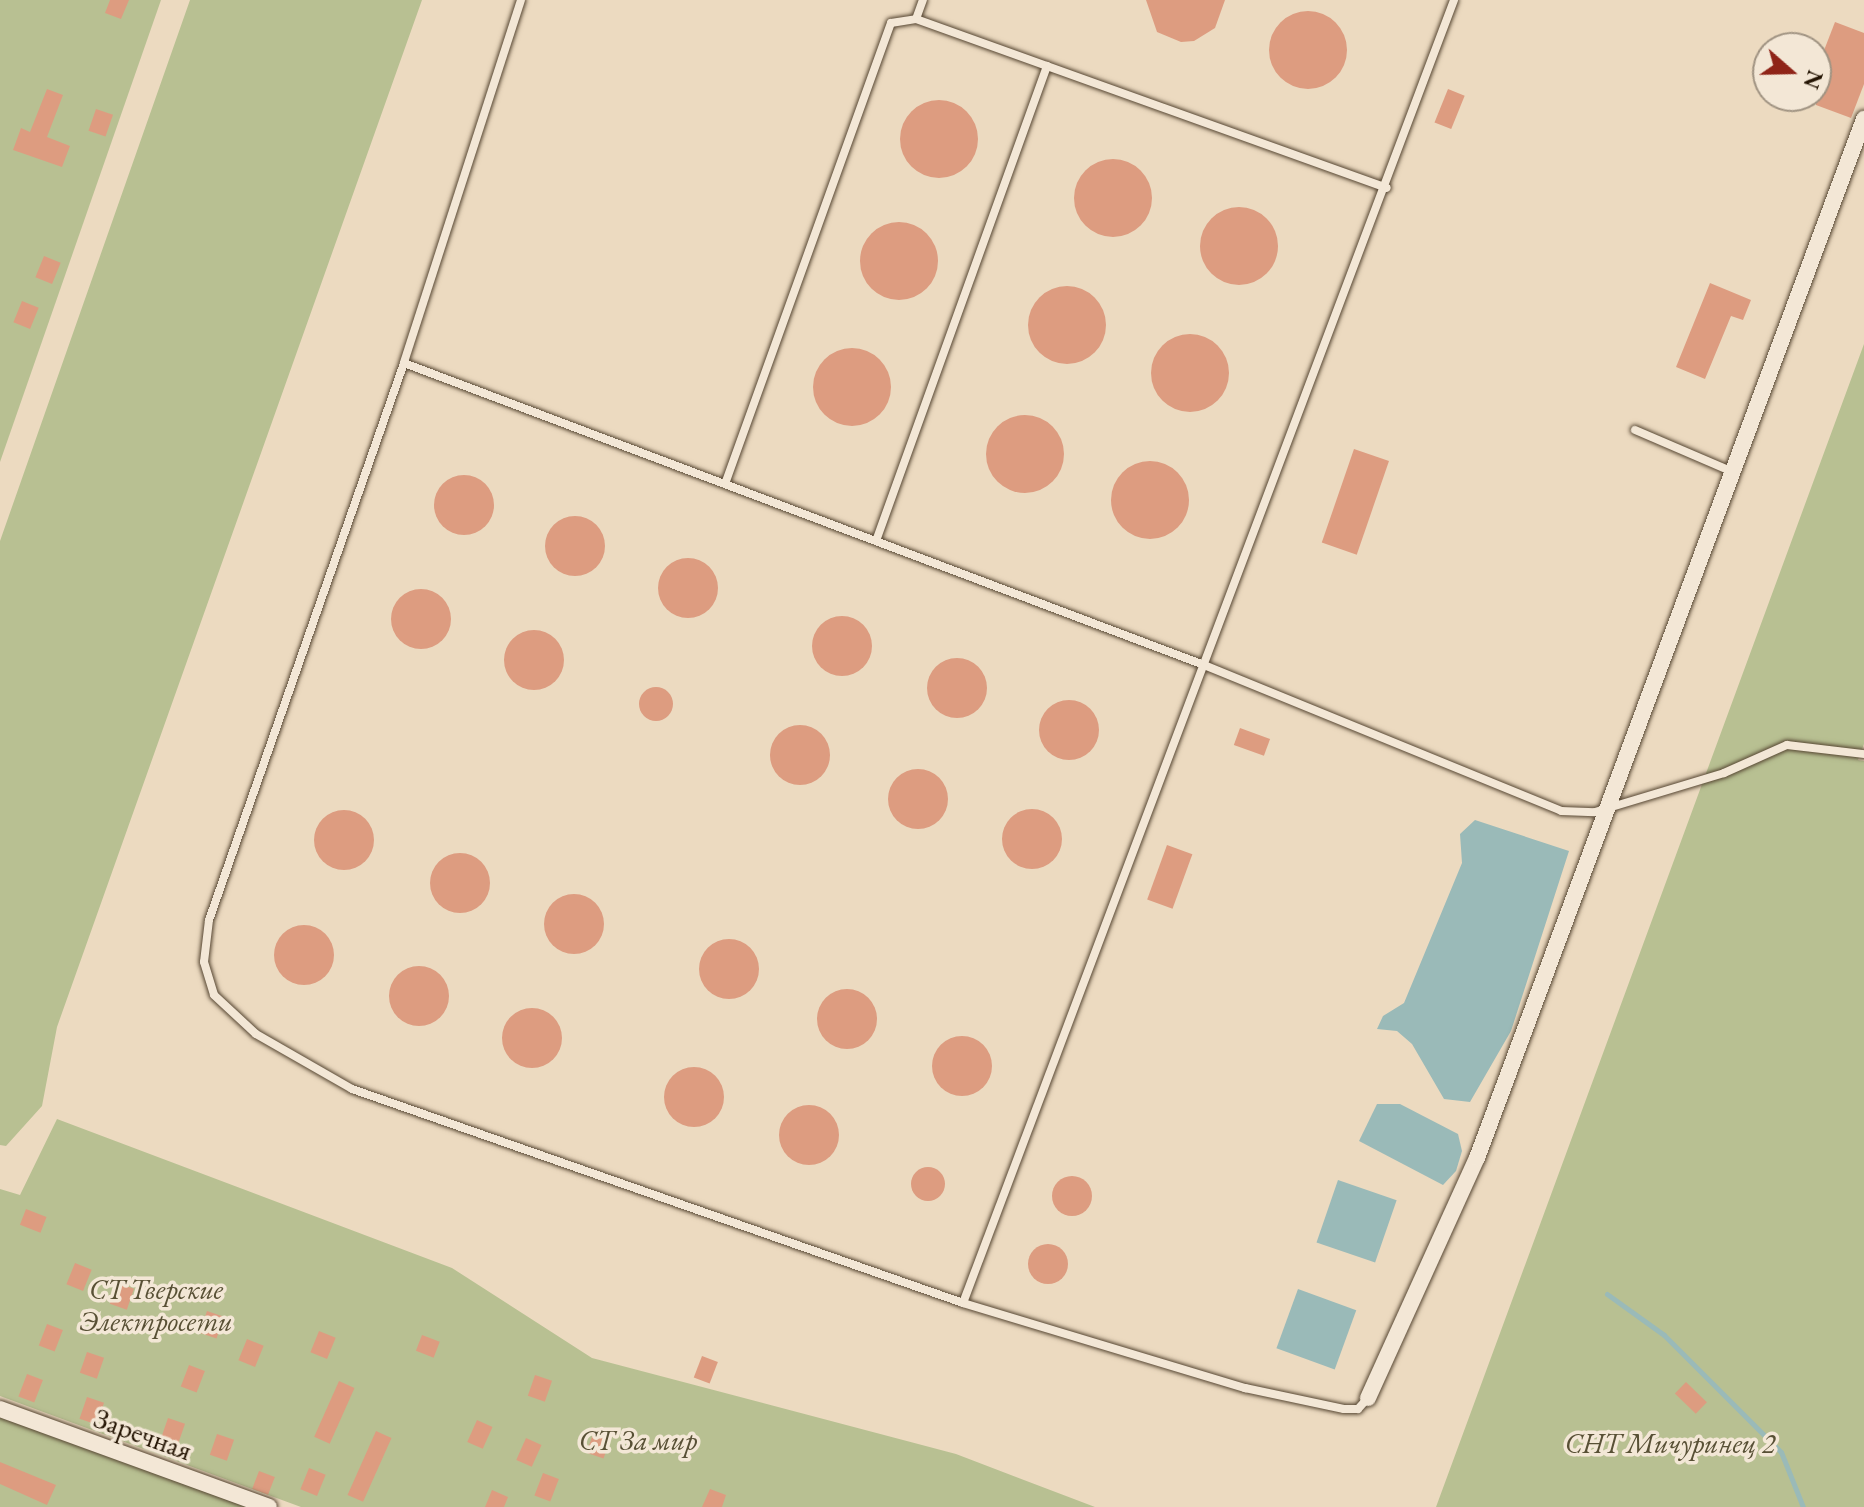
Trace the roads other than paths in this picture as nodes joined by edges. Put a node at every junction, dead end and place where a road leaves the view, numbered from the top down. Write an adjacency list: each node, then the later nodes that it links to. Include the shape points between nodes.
1 (521, 0): 8 (lane)
2 (923, 0): 4 (lane)
3 (1454, 0): 7 (lane)
4 (916, 19): 5 (lane); 11 (lane, via 891,23)
5 (1047, 66): 7 (lane); 12 (lane)
6 (1864, 119): 10 (street)
7 (1387, 188): 13 (lane)
8 (404, 363): 11 (lane); 16 (lane, via 209,920 204,962 214,995 256,1034 352,1089)
9 (1635, 430): 10 (lane)
10 (1734, 472): 15 (street)
11 (725, 484): 12 (lane)
12 (876, 541): 13 (lane)
13 (1204, 665): 15 (lane, via 1561,811); 16 (lane)
14 (1864, 754): 15 (lane, via 1787,745 1724,773)
15 (1611, 807): 17 (street, via 1477,1158)
16 (963, 1303): 17 (lane, via 1245,1388 1344,1409 1358,1409)
17 (1368, 1398)
18 (0, 1409): 19 (street, Заречная)
19 (269, 1507)

